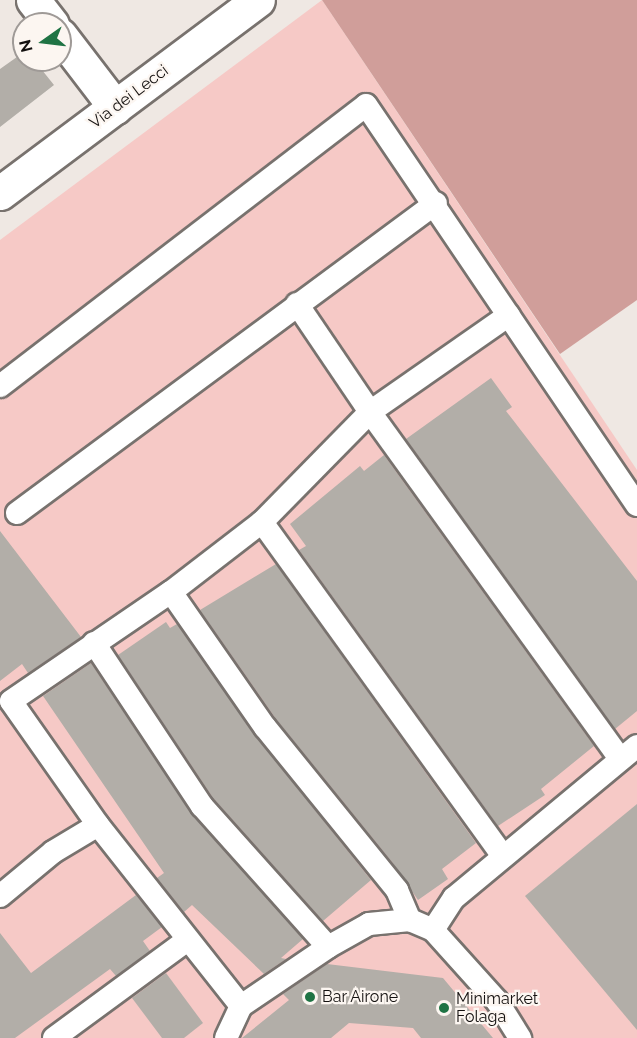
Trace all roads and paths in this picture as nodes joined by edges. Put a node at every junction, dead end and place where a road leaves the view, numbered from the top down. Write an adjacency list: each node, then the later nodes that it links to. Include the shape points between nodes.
1 (33, 0): 3 (street)
2 (258, 0): 5 (street, Via dei Lecci)
3 (42, 12)
4 (72, 51): 5 (street)
5 (115, 107): 6 (street, Via dei Lecci)
6 (0, 193)
7 (436, 203): 8 (lane); 9 (lane); 10 (lane, via 366,105)
8 (297, 304): 11 (lane); 13 (lane)
9 (509, 315): 11 (lane); 12 (lane)
10 (0, 386)
11 (370, 412): 14 (lane); 18 (lane)
12 (637, 505)
13 (17, 513)
14 (262, 522): 15 (lane); 20 (lane)
15 (171, 592): 16 (lane); 22 (lane, via 265,726 397,890)
16 (94, 643): 17 (lane); 25 (lane, via 202,806)
17 (5, 706): 19 (lane)
18 (629, 752): 20 (lane)
19 (98, 825): 21 (lane, via 53,852); 24 (lane)
20 (502, 855): 23 (lane, via 454,898)
21 (0, 896)
22 (410, 920): 23 (lane); 25 (lane, via 369,924)
23 (433, 930): 29 (lane, via 497,1001)
24 (186, 941): 26 (lane); 27 (lane)
25 (328, 947): 26 (lane)
26 (241, 1006): 28 (lane)
27 (54, 1038)
28 (226, 1038)
29 (520, 1038)

